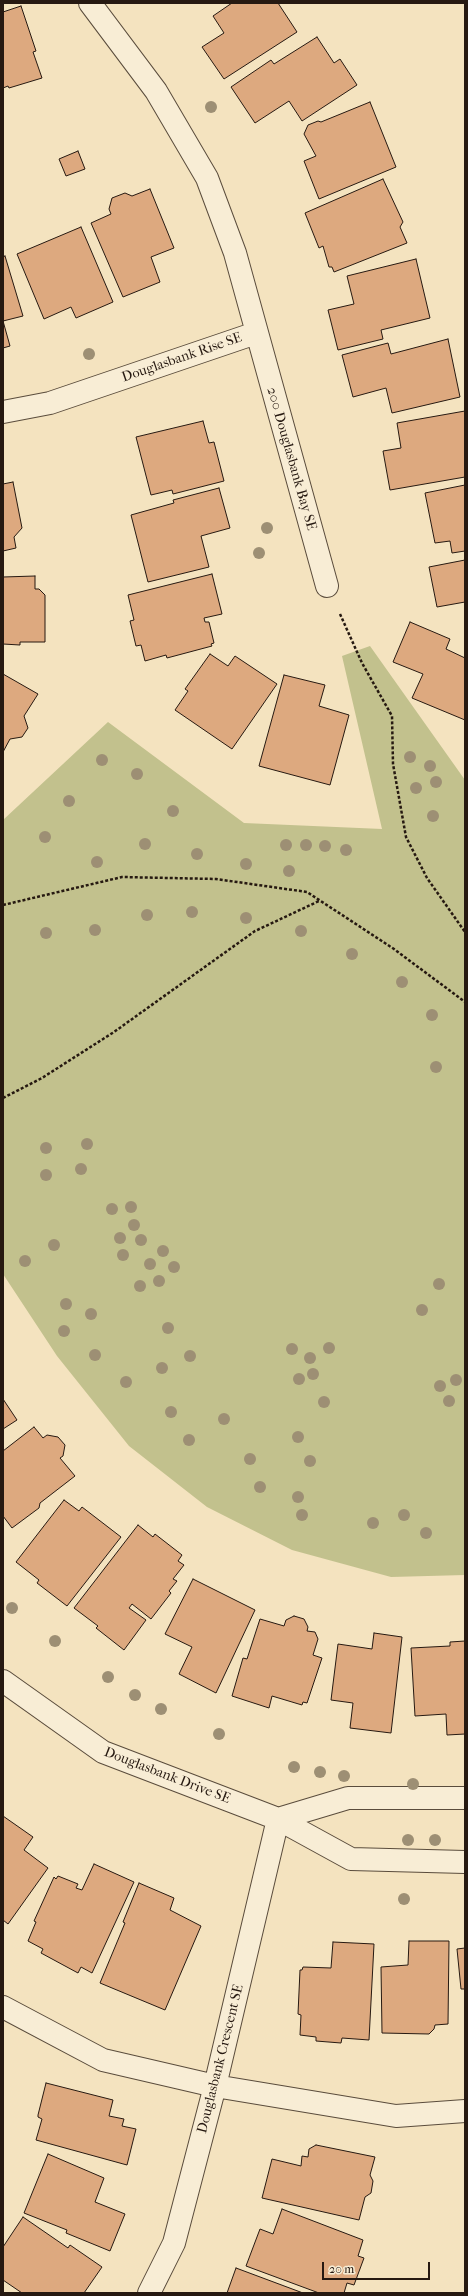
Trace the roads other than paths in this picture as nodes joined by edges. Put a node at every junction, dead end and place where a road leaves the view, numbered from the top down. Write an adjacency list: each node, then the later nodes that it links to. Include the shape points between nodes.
1 (90, 3): 2 (street, Douglasbank Rise SE, via 156,91 207,178 235,253)
2 (256, 333): 3 (street, Douglasbank Rise SE, via 50,403); 4 (street, 200 Douglasbank Bay SE)
3 (3, 412)
4 (326, 586)
5 (3, 1681): 7 (street, Douglasbank Drive SE, via 103,1752)
6 (465, 1798): 7 (street, via 348,1798)
7 (278, 1819): 8 (street, Douglasbank Drive SE, via 351,1859); 10 (street, Douglasbank Crescent SE)
8 (465, 1862)
9 (3, 2007): 10 (street, via 103,2060)
10 (215, 2086): 11 (street, via 396,2116); 12 (street, Douglasbank Crescent SE, via 174,2242)
11 (465, 2111)
12 (149, 2293)

